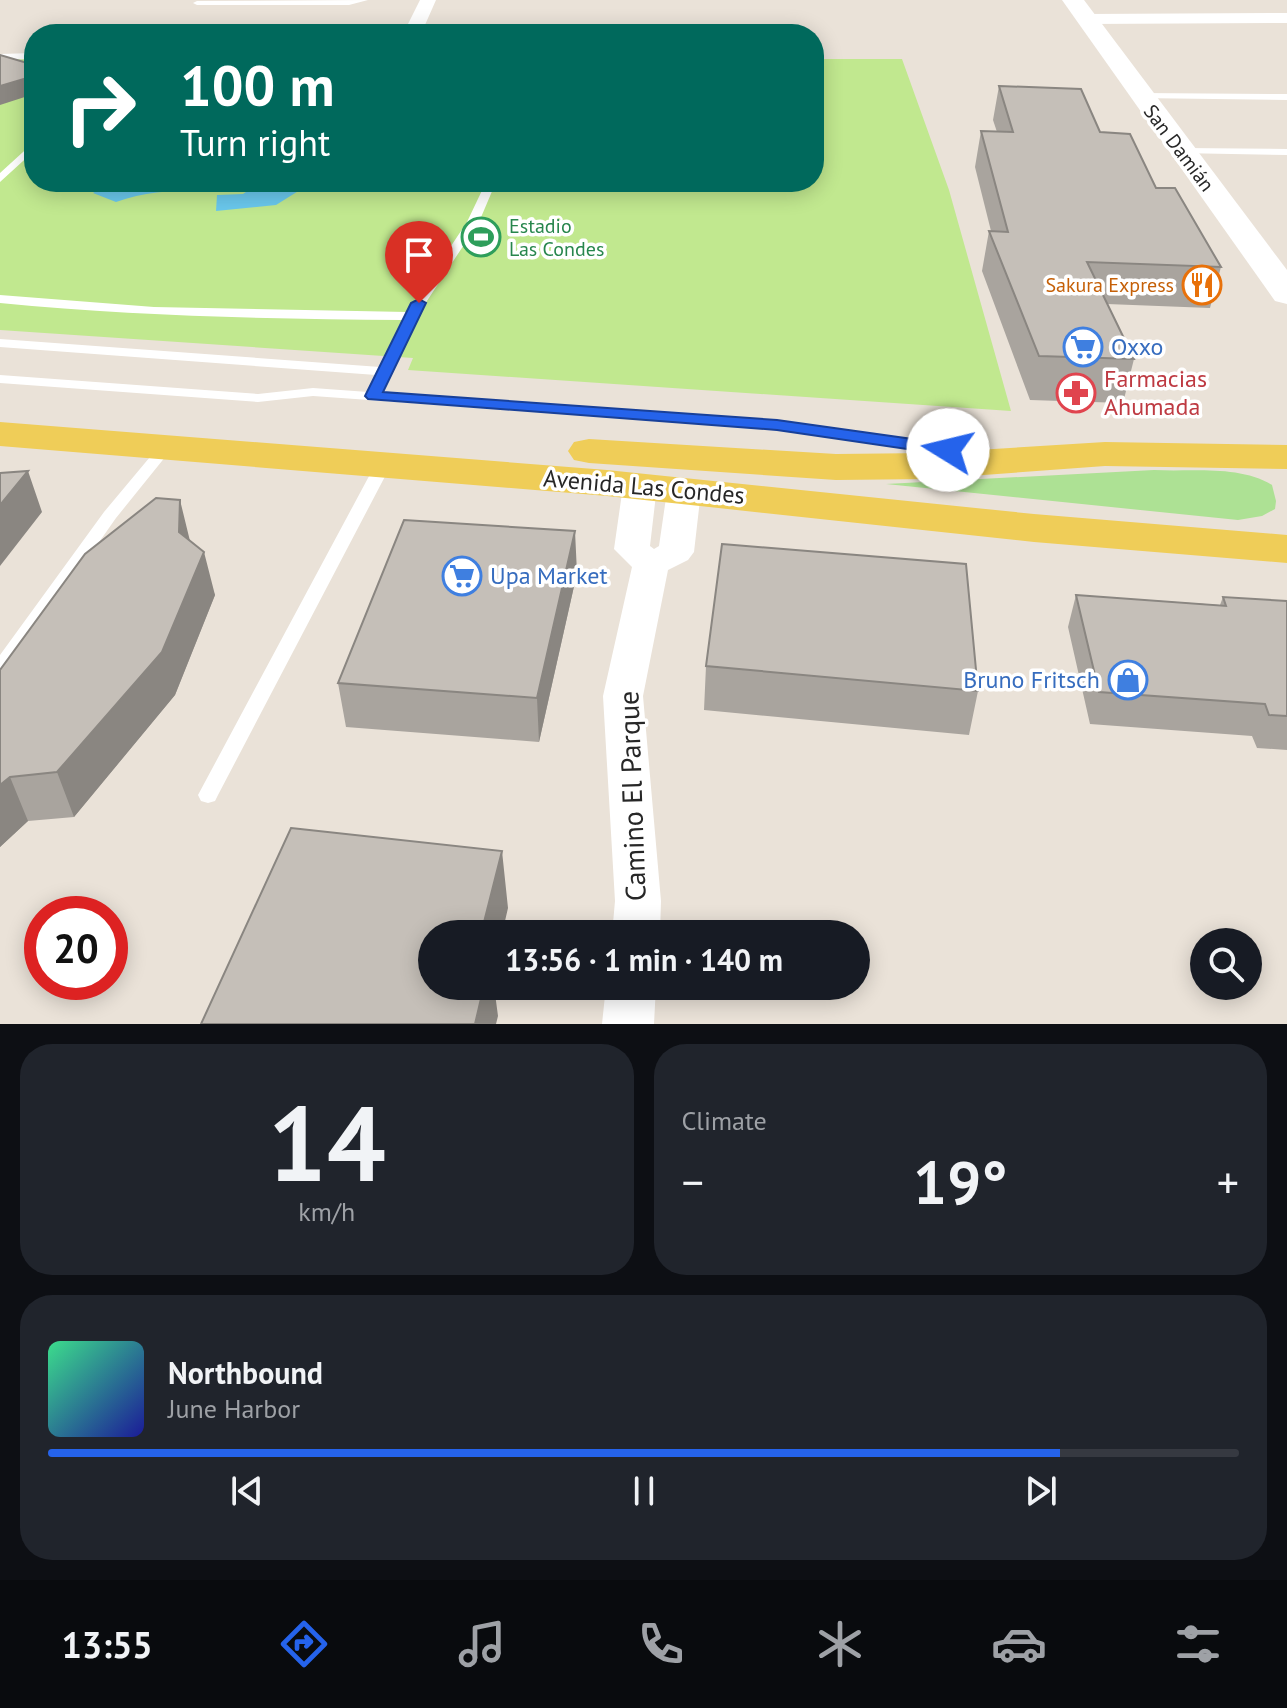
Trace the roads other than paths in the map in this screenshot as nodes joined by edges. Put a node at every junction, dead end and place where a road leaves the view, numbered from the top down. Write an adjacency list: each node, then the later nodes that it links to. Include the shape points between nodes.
1 (364, 0): 3 (lane)
2 (428, 0): 6 (street)
3 (197, 3)
4 (1080, 10): 5 (street); 9 (main road, San Damián)
5 (1287, 18)
6 (417, 24)
7 (24, 56): 8 (lane)
8 (0, 57)
9 (1140, 96): 10 (lane); 11 (main road, San Damián)
10 (1287, 97)
11 (1182, 151): 12 (lane); 16 (main road, San Damián)
12 (1287, 152)
13 (24, 155): 14 (lane)
14 (0, 179)
15 (486, 192): 18 (lane, via 473,222)
16 (1287, 294)
17 (0, 299): 18 (lane, via 203,315)
18 (411, 316): 20 (lane)
19 (0, 343): 20 (lane)
20 (385, 371): 22 (lane)
21 (0, 379): 22 (lane, via 258,398 313,392)
22 (373, 396): 27 (lane, via 777,425)
23 (0, 405): 27 (main road, Avenida Las Condes, via 782,466)
24 (0, 434): 25 (main road, Avenida Las Condes)
25 (165, 448): 28 (main road, Avenida Las Condes); 36 (lane)
26 (1268, 456): 27 (main road, Avenida Las Condes, via 1105,454); 29 (main road)
27 (1021, 461)
28 (383, 465): 30 (main road, Avenida Las Condes); 37 (lane)
29 (1287, 478)
30 (640, 486): 31 (main road, Avenida Las Condes); 35 (street, via 632,549)
31 (684, 491): 33 (main road, Avenida Las Condes); 35 (street, via 676,552)
32 (1287, 515): 33 (main road)
33 (1229, 545): 34 (main road, Avenida Las Condes)
34 (1287, 549)
35 (651, 564): 38 (street, Camino El Parque, via 623,696)
36 (0, 668)
37 (208, 795)
38 (637, 920)
39 (630, 1000): 40 (street)
40 (628, 1024)

